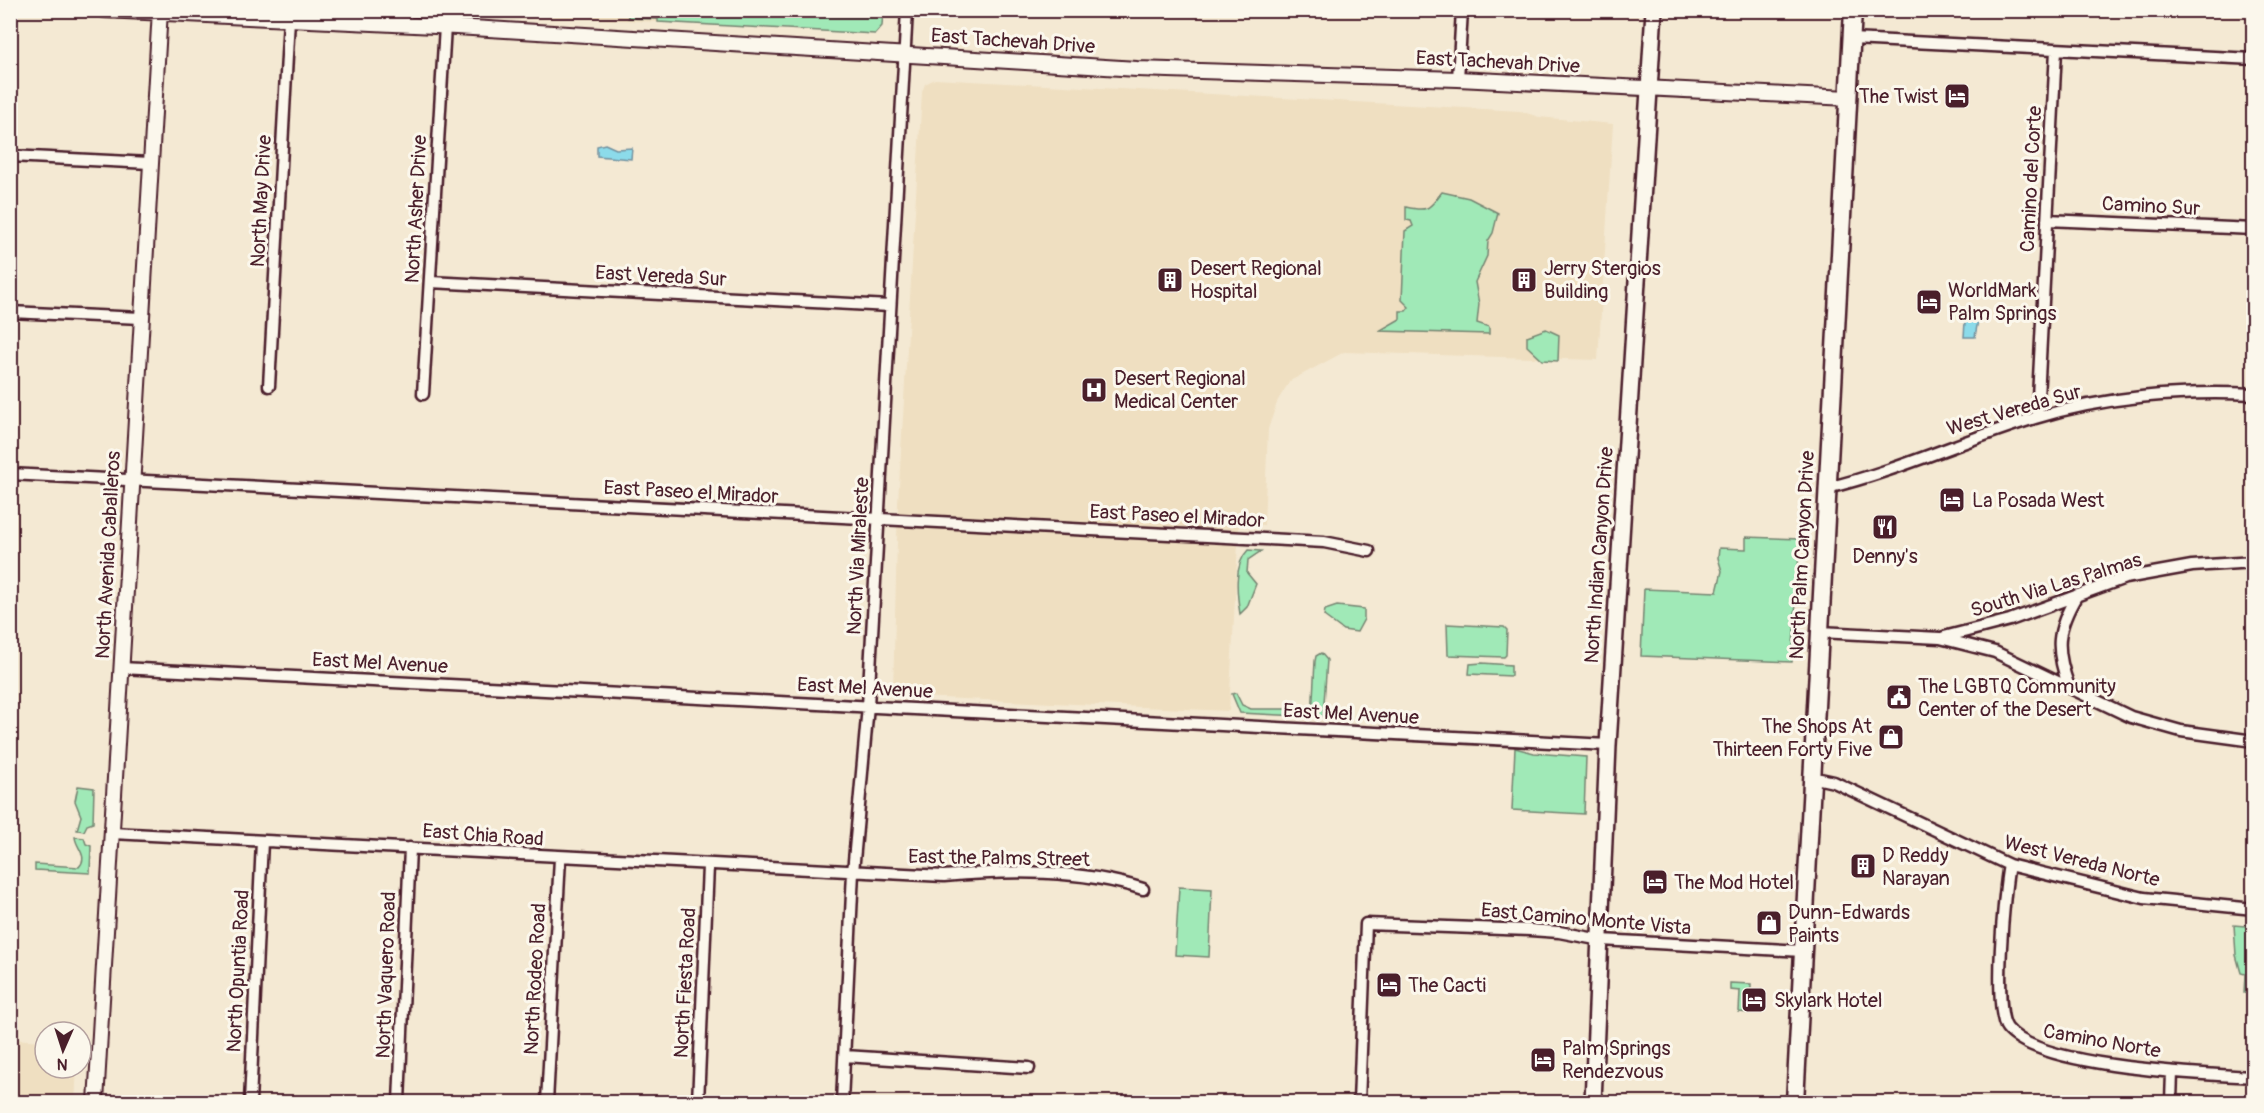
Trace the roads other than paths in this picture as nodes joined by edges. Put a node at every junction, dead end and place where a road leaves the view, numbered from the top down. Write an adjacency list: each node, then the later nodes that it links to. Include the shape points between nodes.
1 (104, 10): 6 (street, East Tachevah Drive)
2 (908, 10): 11 (street, North Via Miraleste)
3 (1462, 10): 13 (street)
4 (1654, 10): 14 (main road, North Indian Canyon Drive)
5 (1853, 10): 9 (main road, North Palm Canyon Drive)
6 (160, 12): 7 (street, East Tachevah Drive); 17 (street, North Avenida Caballeros)
7 (289, 19): 8 (street, East Tachevah Drive); 24 (street, North May Drive)
8 (445, 26): 11 (street, East Tachevah Drive); 20 (street, North Asher Drive)
9 (1852, 39): 10 (street); 15 (main road, North Palm Canyon Drive)
10 (2056, 50): 12 (street); 18 (street, Camino del Corte)
11 (906, 54): 13 (street, East Tachevah Drive, via 1213,72); 21 (street, North Via Miraleste)
12 (2253, 59)
13 (1458, 79): 14 (street, East Tachevah Drive)
14 (1650, 90): 15 (street, East Tachevah Drive); 41 (main road, North Indian Canyon Drive)
15 (1849, 98): 30 (main road, North Palm Canyon Drive)
16 (10, 156): 17 (street)
17 (150, 163): 23 (street, North Avenida Caballeros)
18 (2047, 220): 19 (street, Camino Sur); 27 (street, Camino del Corte)
19 (2253, 229)
20 (430, 282): 21 (street, East Vereda Sur); 25 (street, North Asher Drive)
21 (890, 306): 31 (street, North Via Miraleste)
22 (10, 312): 23 (street)
23 (141, 318): 29 (street, North Avenida Caballeros)
24 (269, 386)
25 (423, 394)
26 (2253, 394): 27 (street, West Vereda Sur, via 2167,395)
27 (2037, 417): 30 (street, West Vereda Sur)
28 (10, 474): 29 (street, East Paseo el Mirador)
29 (131, 480): 31 (street, East Paseo el Mirador); 37 (street, North Avenida Caballeros)
30 (1827, 488): 35 (main road, North Palm Canyon Drive)
31 (877, 520): 32 (street, East Paseo el Mirador, via 1324,542); 39 (street, North Via Miraleste)
32 (1369, 551)
33 (2253, 562): 34 (street, South Via Las Palmas, via 2192,566 2125,578)
34 (2077, 595): 36 (street, South Via Las Palmas, via 2010,621); 38 (street, via 2064,616 2058,642)
35 (1819, 632): 36 (street); 42 (main road, North Palm Canyon Drive)
36 (1940, 638): 38 (street, via 1995,652)
37 (121, 668): 39 (street, East Mel Avenue); 43 (street, North Avenida Caballeros)
38 (2069, 687): 40 (street, via 2131,717 2181,731)
39 (868, 706): 41 (street, East Mel Avenue); 49 (street, North Via Miraleste)
40 (2253, 741)
41 (1608, 745): 52 (main road, North Indian Canyon Drive)
42 (1811, 777): 47 (street, West Vereda Norte, via 1834,783); 53 (main road, North Palm Canyon Drive)
43 (112, 833): 44 (street, East Chia Road); 58 (street, North Avenida Caballeros)
44 (262, 841): 45 (street, East Chia Road); 59 (street, North Opuntia Road)
45 (410, 848): 46 (street, East Chia Road); 60 (street, North Vaquero Road)
46 (560, 858): 48 (street, East Chia Road); 61 (street, North Rodeo Road)
47 (2009, 865): 51 (street, West Vereda Norte, via 2144,898); 56 (street, Camino Norte, via 2004,890 2000,1001 2005,1026 2025,1044 2053,1054)
48 (708, 866): 49 (street, East Chia Road); 62 (street, North Fiesta Road)
49 (853, 872): 50 (street, East the Palms Street, via 944,876 994,872 1108,878); 54 (street, North Via Miraleste)
50 (1143, 889)
51 (2253, 909)
52 (1601, 940): 53 (street, East Camino Monte Vista); 64 (street, East Camino Monte Vista, via 1530,930 1366,924); 65 (main road, North Indian Canyon Drive)
53 (1803, 951): 66 (main road, North Palm Canyon Drive)
54 (845, 1056): 55 (street); 63 (street, North Via Miraleste)
55 (1029, 1068)
56 (2172, 1072): 57 (street, Camino Norte); 67 (street)
57 (2253, 1077)
58 (96, 1102)
59 (250, 1102)
60 (399, 1102)
61 (547, 1102)
62 (698, 1102)
63 (842, 1102)
64 (1359, 1102)
65 (1593, 1102)
66 (1796, 1102)
67 (2171, 1102)

